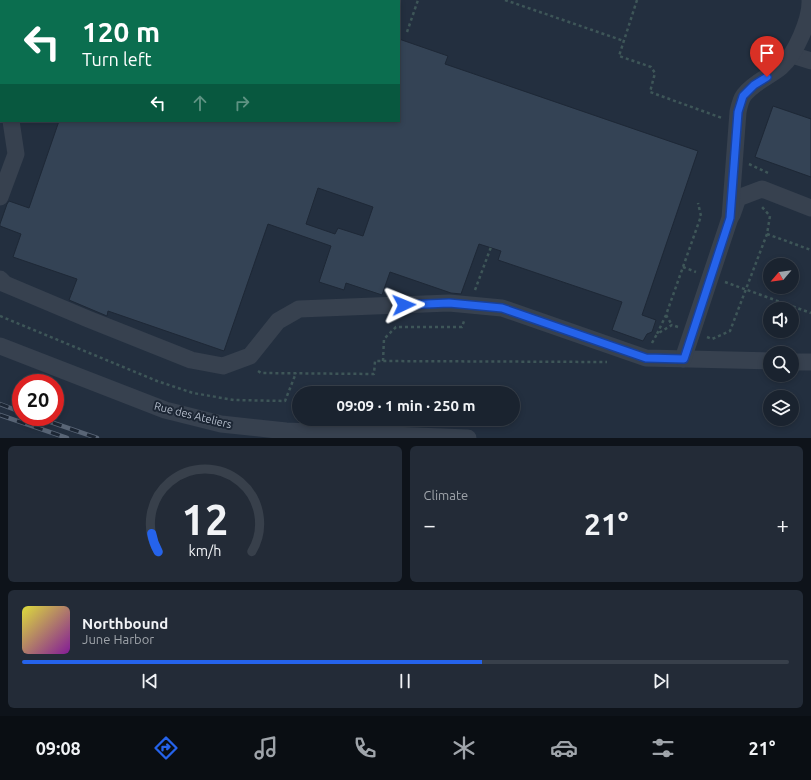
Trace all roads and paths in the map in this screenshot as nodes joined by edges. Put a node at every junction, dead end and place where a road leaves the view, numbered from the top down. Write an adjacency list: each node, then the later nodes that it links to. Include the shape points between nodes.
1 (418, 0): 5 (path)
2 (505, 0): 6 (path)
3 (637, 0): 6 (path)
4 (810, 0): 7 (street, via 808,16)
5 (407, 32)
6 (624, 41): 10 (path, via 619,56 651,67 655,73 650,92)
7 (792, 55): 8 (street); 10 (street, via 782,66 754,85 743,96)
8 (811, 61)
9 (11, 122): 14 (street, via 16,154)
10 (737, 124): 17 (street)
11 (749, 164): 12 (path)
12 (748, 169)
13 (749, 194): 16 (street, via 762,189); 17 (street, via 738,198); 18 (path, via 770,216)
14 (0, 197)
15 (698, 203): 20 (path, via 701,216 683,267)
16 (811, 208)
17 (730, 218): 20 (street)
18 (767, 234): 19 (path); 22 (path)
19 (811, 250)
20 (711, 277): 22 (path); 31 (street)
21 (0, 279): 30 (street, via 5,284 191,360 223,366)
22 (746, 290): 23 (path)
23 (811, 313)
24 (666, 315): 26 (path)
25 (0, 316): 36 (path, via 192,393 234,400 285,401)
26 (672, 325)
27 (657, 334): 29 (path)
28 (0, 346): 37 (street, Rue des Ateliers, via 165,410 221,424 286,431)
29 (646, 358): 30 (street, via 502,308 449,303 299,308 278,321 250,356); 31 (street)
30 (241, 359): 36 (path, via 261,373)
31 (684, 359): 32 (street)
32 (763, 361)
33 (607, 362): 36 (path, via 375,361 374,374)
34 (799, 362): 35 (street)
35 (811, 362)
36 (296, 373)
37 (468, 438)

